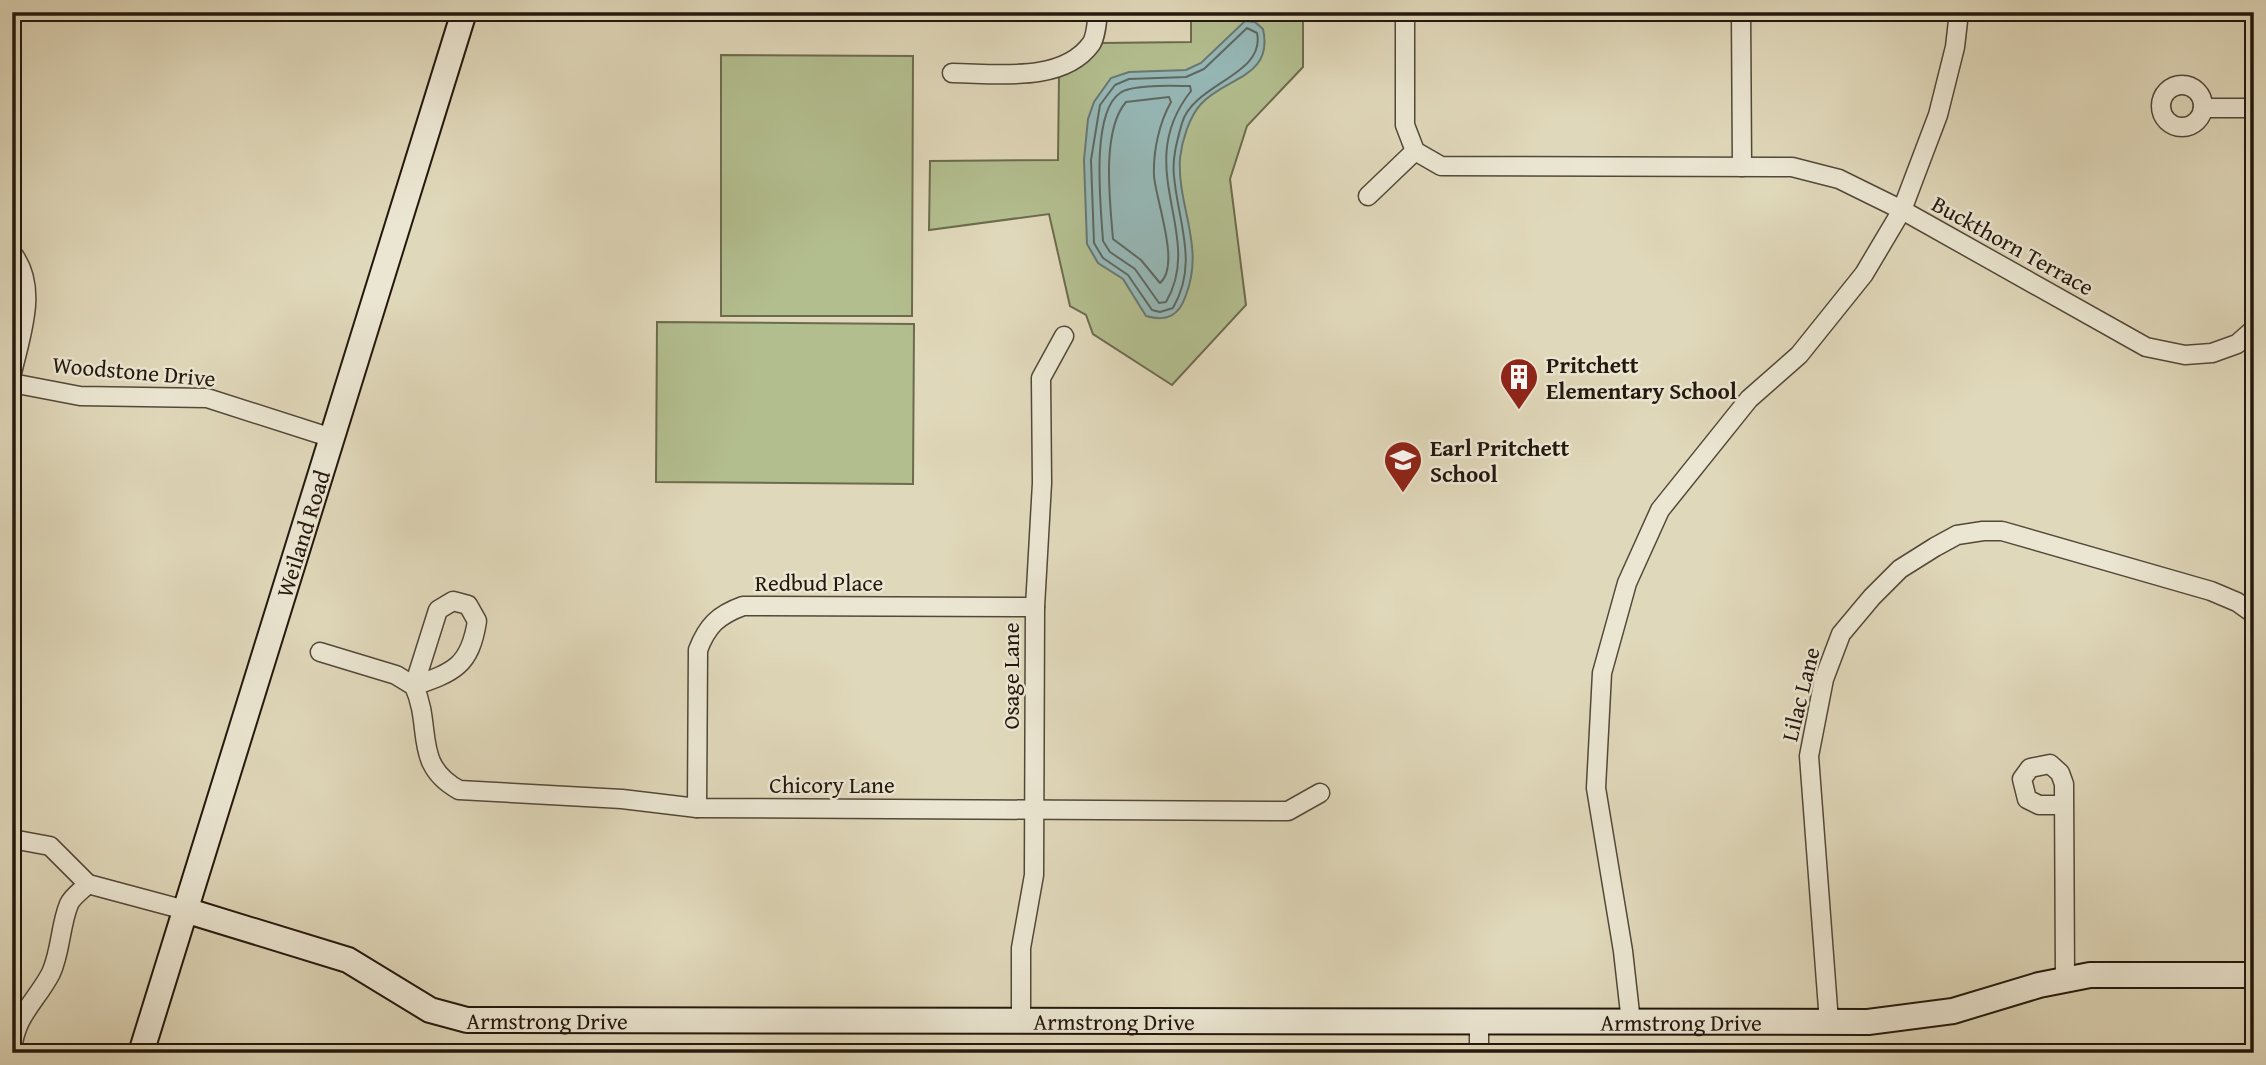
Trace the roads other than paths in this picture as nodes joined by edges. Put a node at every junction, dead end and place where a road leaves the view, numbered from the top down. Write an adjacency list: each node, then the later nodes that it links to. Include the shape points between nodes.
1 (464, 12): 18 (street, Weiland Road)
2 (1098, 12): 6 (street, via 1092,43 1069,63 1038,73)
3 (1405, 12): 9 (street, via 1405,125)
4 (1741, 12): 10 (street)
5 (1959, 12): 12 (street, via 1938,115)
6 (952, 73)
7 (2203, 108): 8 (street)
8 (2254, 108)
9 (1415, 151): 10 (street, Buckthorn Terrace, via 1441,166); 11 (street)
10 (1742, 166): 12 (street, Buckthorn Terrace, via 1820,172)
11 (1368, 196)
12 (1902, 210): 14 (street, Buckthorn Terrace, via 2146,346 2185,355 2212,353 2237,344); 34 (street, via 1864,274 1799,355 1749,399 1668,499 1627,583 1602,673 1596,788)
13 (12, 253): 16 (street, via 24,271 27,293)
14 (2254, 329)
15 (1064, 336): 19 (street, Osage Lane, via 1041,378 1042,483)
16 (12, 373)
17 (12, 383): 18 (street, Woodstone Drive, via 80,397 207,398)
18 (331, 438): 29 (street, Weiland Road)
19 (1035, 607): 25 (street, Redbud Place, via 743,606 723,614 706,629 698,650); 26 (street, Osage Lane)
20 (2254, 614): 35 (street, Lilac Lane, via 2211,591 2002,531 1957,535 1900,569 1841,634 1814,724 1811,802)
21 (320, 652): 22 (street, via 396,675)
22 (414, 686): 22 (street, via 464,663 477,621 468,605 453,601 438,610); 25 (street, Chicory Lane, via 424,720 426,754 444,782 460,790)
23 (1320, 793): 26 (street, Chicory Lane, via 1288,811)
24 (2064, 805): 31 (street)
25 (697, 808): 26 (street, Chicory Lane)
26 (1034, 810): 32 (street, Osage Lane, via 1034,876 1021,948)
27 (12, 839): 28 (street, via 51,846)
28 (88, 884): 29 (street, Armstrong Drive); 36 (street, via 69,902 50,975 27,1005)
29 (185, 910): 32 (street, Armstrong Drive, via 348,960 430,1010 467,1020); 37 (street, Weiland Road)
30 (2254, 975): 31 (street, Armstrong Drive, via 2090,975)
31 (2065, 980): 35 (street, Armstrong Drive, via 1928,1016)
32 (1021, 1021): 33 (street, Armstrong Drive)
33 (1479, 1022): 34 (street, Armstrong Drive); 38 (street)
34 (1630, 1022): 35 (street, Armstrong Drive)
35 (1829, 1022)
36 (12, 1051)
37 (141, 1053)
38 (1479, 1053)

